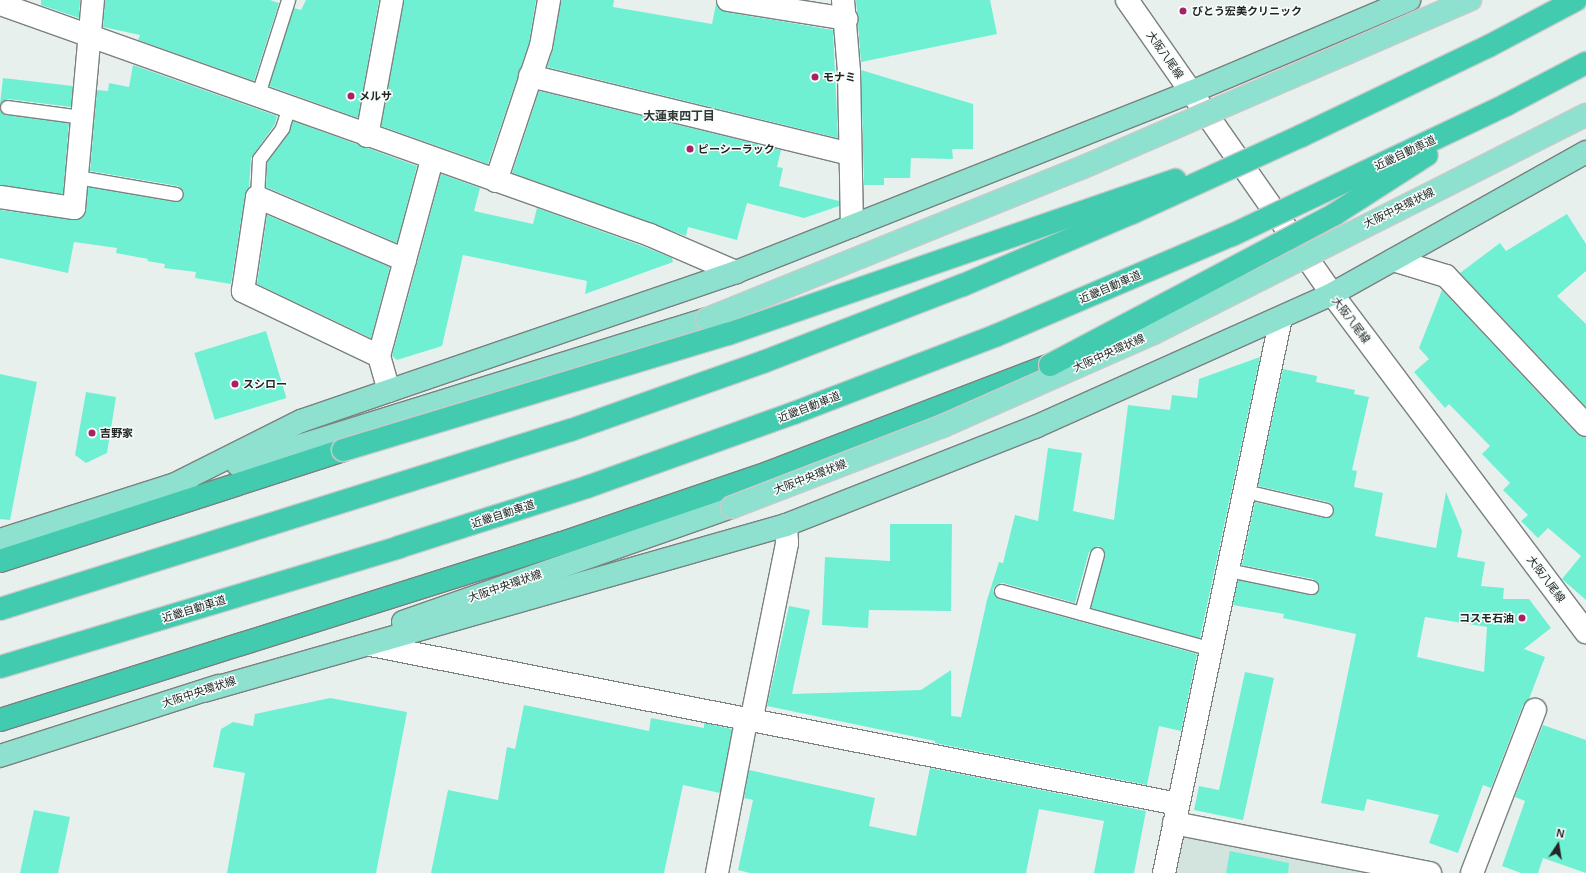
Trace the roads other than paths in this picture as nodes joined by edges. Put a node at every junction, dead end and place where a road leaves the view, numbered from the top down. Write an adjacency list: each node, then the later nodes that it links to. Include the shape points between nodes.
1 (93, 0): 12 (street)
2 (288, 0): 16 (lane)
3 (392, 0): 22 (street)
4 (549, 0): 14 (street, via 541,46)
5 (728, 0): 11 (street)
6 (1127, 0): 15 (street, 大阪八尾線)
7 (1409, 0): 15 (main road)
8 (1470, 0): 41 (main road, bridge, via 1081,168 707,319)
9 (1576, 0): 23 (highway, bridge, via 1488,46)
10 (0, 4): 12 (street)
11 (845, 10): 24 (street, via 850,72)
12 (90, 36): 16 (street); 21 (street)
13 (1586, 63): 18 (highway, 近畿自動車道, bridge)
14 (530, 76): 24 (street); 28 (street)
15 (1191, 92): 32 (main road); 36 (street, 大阪八尾線)
16 (258, 94): 17 (street)
17 (289, 106): 22 (street); 30 (lane, via 282,128 259,159)
18 (1506, 106): 56 (highway, 近畿自動車道, bridge, via 1232,235 997,335 794,413 587,487 399,547); 59 (highway, bridge, via 1335,214 1050,365 770,472 562,543)
19 (7, 107): 21 (lane)
20 (1586, 115): 57 (main road, 大阪中央環状線, bridge, via 1152,334 943,426 732,507)
21 (82, 117): 27 (street)
22 (367, 136): 26 (street)
23 (1301, 136): 47 (highway, bridge, via 728,334 343,450); 51 (highway, bridge, via 1132,213 964,285 763,362 563,432)
24 (849, 154): 32 (street)
25 (1584, 156): 34 (main road)
26 (432, 159): 28 (street); 33 (street)
27 (77, 178): 29 (lane); 31 (street, via 74,208)
28 (496, 181): 35 (street, via 650,236)
29 (176, 194)
30 (257, 196): 33 (street); 38 (street, via 243,291)
31 (0, 197)
32 (852, 226): 35 (main road)
33 (405, 260): 38 (street)
34 (1393, 260): 36 (main road); 40 (street, via 1446,276)
35 (736, 272): 39 (main road)
36 (1332, 294): 37 (main road); 53 (street, 大阪八尾線)
37 (1281, 318): 42 (street); 44 (main road, via 1036,427)
38 (379, 356): 39 (street)
39 (389, 391): 41 (main road, via 300,421)
40 (1586, 425)
41 (175, 484): 45 (main road)
42 (1245, 491): 43 (lane); 48 (street)
43 (1326, 510)
44 (786, 525): 54 (main road); 60 (street, via 787,543)
45 (0, 540)
46 (1097, 554): 52 (lane)
47 (0, 561)
48 (1228, 570): 49 (lane); 55 (street)
49 (1311, 587)
50 (1001, 591): 52 (lane)
51 (0, 609)
52 (1081, 612): 55 (lane)
53 (1584, 626)
54 (371, 645): 57 (main road); 60 (street)
55 (1212, 649): 62 (street)
56 (0, 667)
57 (204, 691): 61 (main road, 大阪中央環状線)
58 (1535, 710): 66 (street)
59 (0, 720)
60 (748, 721): 62 (street); 63 (street)
61 (0, 756)
62 (1176, 814): 64 (street); 65 (street)
63 (717, 873)
64 (1164, 873)
65 (1430, 873)
66 (1472, 873)

